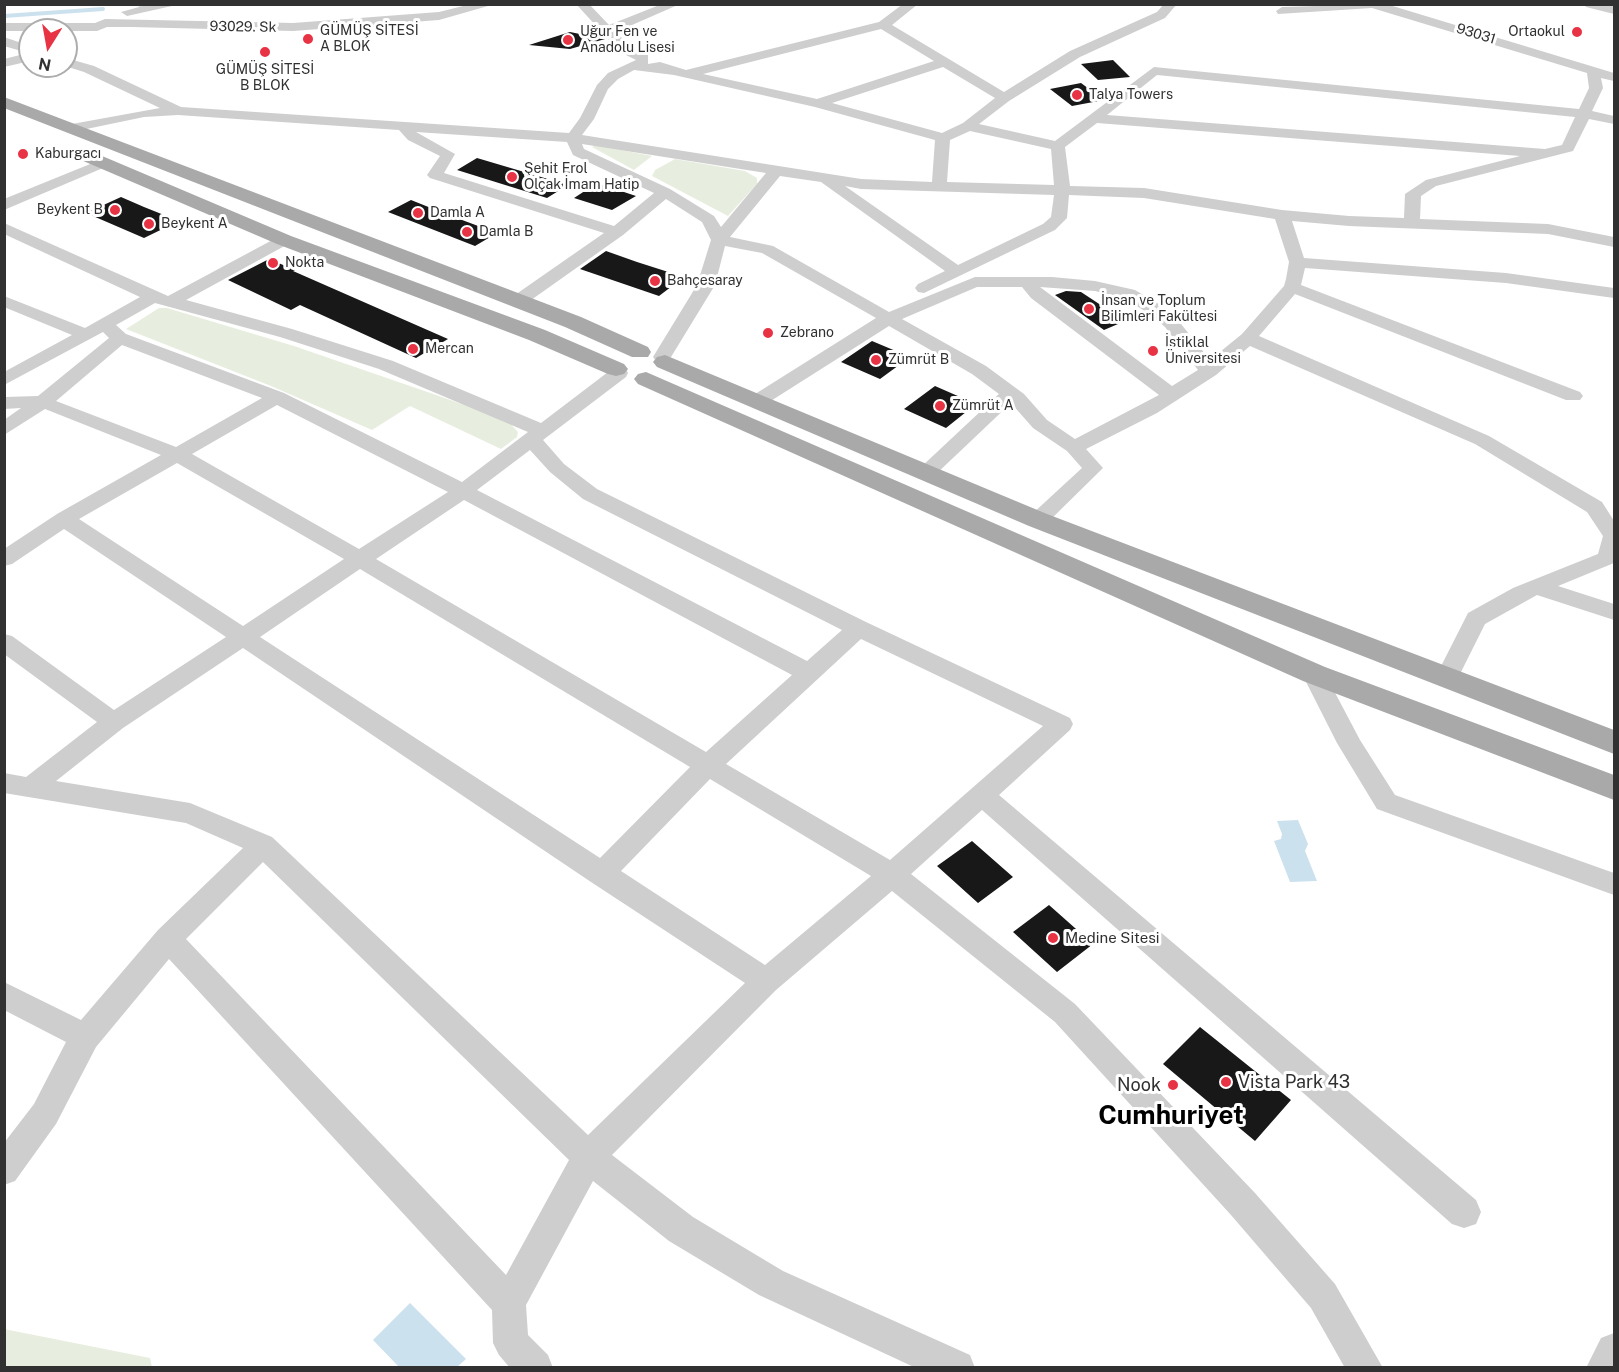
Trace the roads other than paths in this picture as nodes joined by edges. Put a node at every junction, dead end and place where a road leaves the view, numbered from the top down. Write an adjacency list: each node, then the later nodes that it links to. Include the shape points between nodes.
1 (175, 4): 9 (street)
2 (489, 4): 12 (street, 93029. Sk, via 439,16 272,31)
3 (582, 4): 15 (street)
4 (674, 4): 15 (street)
5 (912, 4): 13 (street)
6 (1171, 4): 24 (street, via 1161,15 1075,54)
7 (1590, 4): 10 (street)
8 (1373, 5): 11 (street, 93031); 20 (street, 93031)
9 (123, 7): 12 (street)
10 (1614, 10)
11 (1282, 11)
12 (101, 25): 14 (street, 93029. Sk)
13 (883, 25): 18 (street); 21 (street)
14 (4, 27)
15 (612, 35): 16 (street); 17 (street)
16 (612, 60): 17 (street, via 622,66); 23 (street)
17 (637, 60): 21 (street); 23 (street)
18 (943, 63): 24 (street); 26 (street)
19 (78, 66): 27 (street)
20 (1594, 72): 22 (street, 93031); 28 (street, via 1596,88)
21 (679, 73): 26 (street)
22 (1614, 77)
23 (602, 88): 35 (street)
24 (1004, 98): 32 (street)
25 (4, 102): 33 (main road)
26 (818, 103): 36 (street)
27 (178, 111): 33 (street, via 144,113); 34 (street)
28 (1584, 114): 29 (street, via 1154,71); 30 (street); 38 (street, via 1568,148)
29 (1094, 118): 37 (street); 38 (street)
30 (1614, 120)
31 (4, 122): 40 (main road)
32 (968, 126): 36 (street); 37 (street)
33 (72, 128): 63 (main road)
34 (404, 128): 35 (street); 52 (street, via 413,137 448,154 435,175)
35 (573, 138): 39 (street); 42 (street, via 578,152)
36 (943, 138): 44 (street)
37 (1058, 146): 45 (street)
38 (1541, 153): 50 (street, via 1431,183 1413,194)
39 (677, 156): 41 (street); 42 (street)
40 (105, 162): 48 (street); 53 (main road)
41 (776, 171): 43 (street); 54 (street)
42 (650, 173): 46 (street)
43 (824, 178): 47 (street); 47 (street)
44 (939, 185): 45 (street); 47 (street)
45 (1062, 188): 49 (street, via 1144,193); 57 (street, via 1059,218 1049,227)
46 (665, 192): 52 (street); 54 (street, via 708,219)
47 (887, 202): 57 (street)
48 (4, 205)
49 (1282, 216): 50 (street); 56 (street)
50 (1412, 224): 55 (street, via 1548,229)
51 (4, 228): 61 (street)
52 (617, 232): 63 (street)
53 (284, 240): 61 (street); 69 (main road, via 537,335)
54 (719, 240): 64 (street, via 767,249); 69 (street, via 706,285)
55 (1614, 242)
56 (1297, 262): 59 (street); 60 (street, via 1506,278)
57 (956, 271): 64 (street)
58 (1027, 282): 64 (street, via 975,282); 70 (street, via 1095,286 1130,294 1171,323); 73 (street, via 1037,294)
59 (1292, 287): 68 (street); 74 (street)
60 (1614, 292)
61 (162, 299): 65 (street); 80 (street, via 386,365)
62 (4, 301): 66 (street)
63 (518, 301): 69 (main road)
64 (882, 316): 72 (street, via 979,370); 76 (street)
65 (105, 324): 66 (street); 67 (street)
66 (85, 334): 71 (street)
67 (120, 338): 75 (street); 77 (street)
68 (1248, 338): 70 (street); 89 (street, via 1482,440 1595,507 1614,536 1607,558)
69 (641, 365): 76 (main road); 80 (street); 95 (main road)
70 (1209, 371): 73 (street)
71 (4, 380)
72 (1011, 393): 81 (street, via 1040,424); 83 (street)
73 (1172, 395): 81 (street)
74 (1573, 396)
75 (277, 397): 82 (street); 84 (street)
76 (759, 400): 83 (main road)
77 (43, 402): 78 (street); 79 (street); 82 (street)
78 (4, 403)
79 (4, 429)
80 (543, 430): 84 (street); 91 (street, via 557,468 590,494)
81 (1074, 447): 86 (street, via 1093,468)
82 (177, 454): 85 (street); 87 (street)
83 (927, 472): 86 (main road)
84 (463, 491): 87 (street); 94 (street)
85 (64, 519): 88 (street); 92 (street)
86 (1038, 520): 96 (main road)
87 (358, 558): 92 (street); 99 (street)
88 (4, 559)
89 (1536, 587): 90 (street); 96 (street, via 1476,619)
90 (1614, 612)
91 (858, 628): 94 (street); 102 (street, via 1061,724)
92 (241, 637): 97 (street); 104 (street)
93 (4, 642): 97 (street)
94 (807, 672): 99 (street)
95 (1314, 674): 101 (main road); 106 (street, via 1349,743 1386,802)
96 (1447, 678): 98 (main road)
97 (114, 722): 100 (street)
98 (1614, 742)
99 (706, 767): 104 (street); 105 (street)
100 (18, 785): 103 (street, via 190,813)
101 (1614, 788)
102 (981, 794): 105 (street); 113 (street)
103 (263, 845): 107 (street); 111 (street)
104 (601, 874): 108 (street)
105 (892, 875): 108 (street); 118 (street, via 1065,1013 1323,1296)
106 (1614, 884)
107 (168, 939): 110 (street); 114 (street)
108 (766, 981): 111 (street)
109 (4, 995): 110 (street)
110 (85, 1037): 112 (street, via 45,1114)
111 (588, 1157): 114 (street); 117 (street, via 681,1229 771,1283)
112 (4, 1170)
113 (1464, 1212)
114 (509, 1303): 116 (street, via 511,1342)
115 (1614, 1351): 119 (street)
116 (534, 1368)
117 (957, 1368)
118 (1365, 1368)
119 (1604, 1368)

